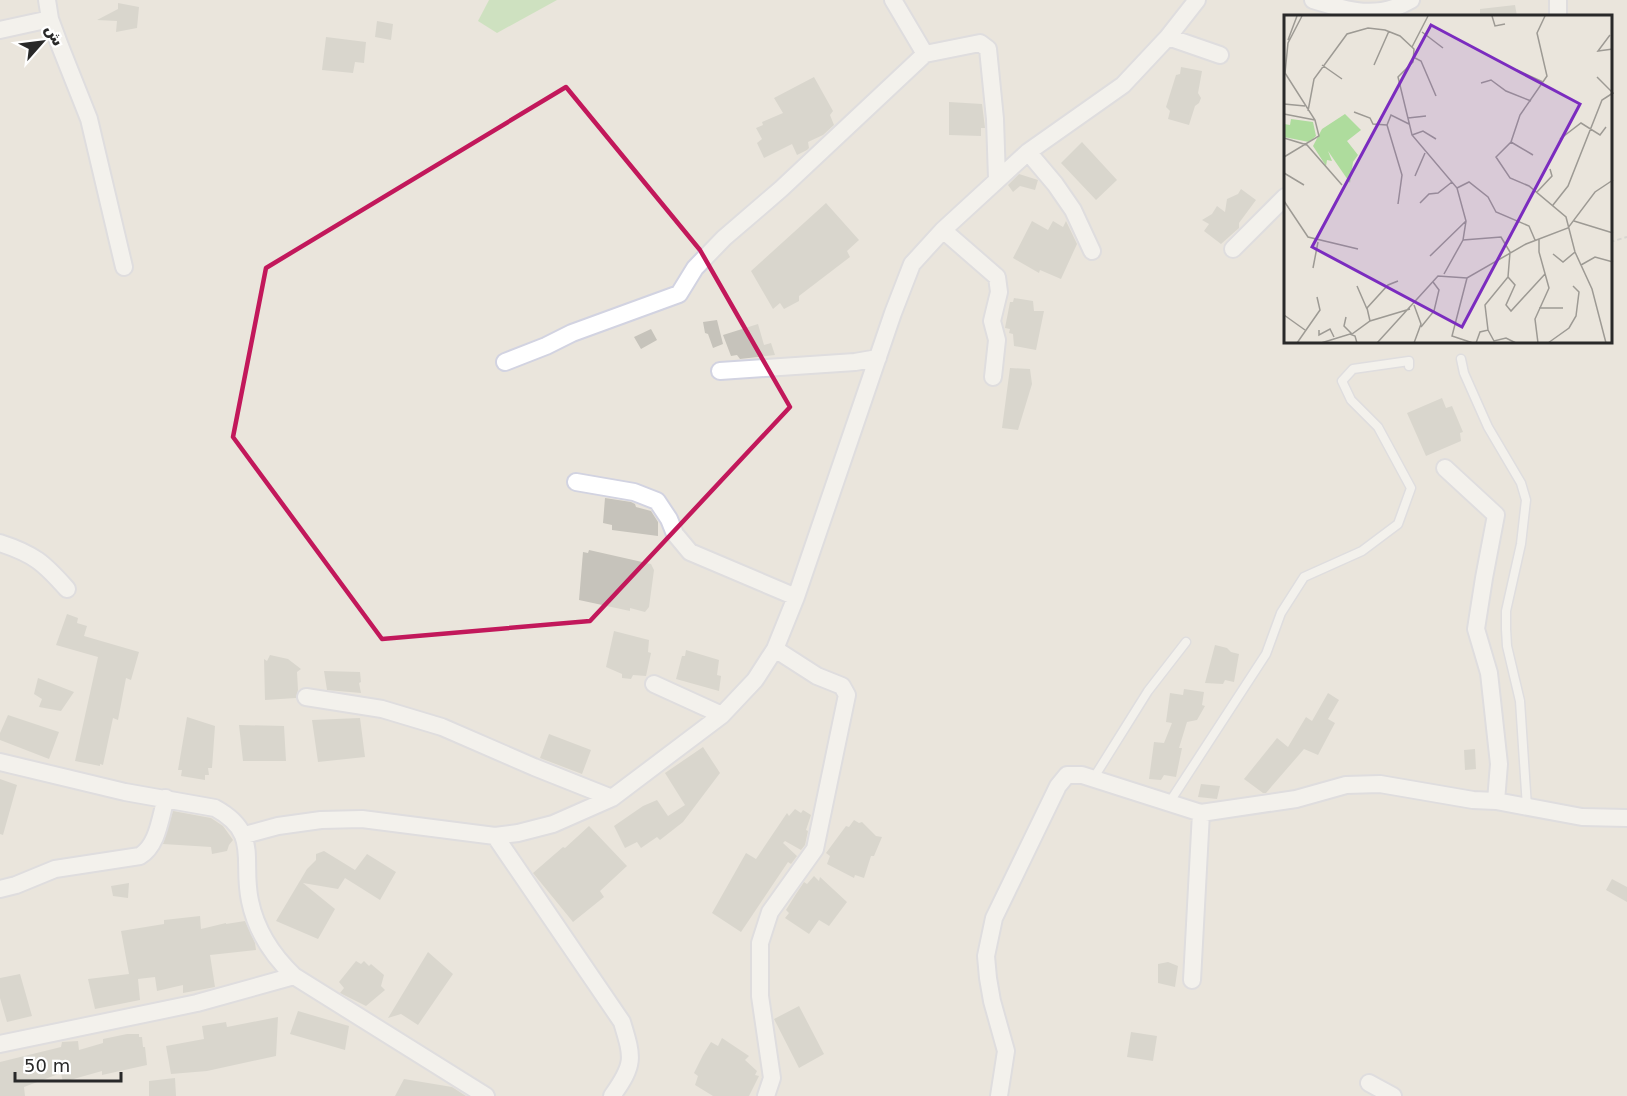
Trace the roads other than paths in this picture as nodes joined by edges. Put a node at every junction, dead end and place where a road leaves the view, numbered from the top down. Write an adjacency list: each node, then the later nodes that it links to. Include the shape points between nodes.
1 (47, 0): 7 (street)
2 (893, 0): 10 (street)
3 (1197, 0): 9 (street)
4 (1313, 0): 6 (street, via 1363,13)
5 (1411, 0): 6 (street)
6 (1389, 14)
7 (50, 19): 8 (street); 18 (street, via 89,118)
8 (0, 30)
9 (1168, 37): 11 (street); 12 (street, via 1123,85)
10 (925, 54): 13 (street, via 981,43 988,49); 21 (street, via 724,238 695,268 680,294)
11 (1220, 55)
12 (1028, 152): 13 (street); 17 (street, via 1073,210)
13 (997, 179): 15 (street)
14 (1284, 198): 16 (street)
15 (943, 230): 19 (street, via 912,264); 24 (street, via 997,277 999,292 992,321 997,340)
16 (1233, 249)
17 (1092, 251)
18 (124, 267)
19 (878, 358): 23 (street); 29 (street)
20 (1461, 359): 41 (lane, via 1488,427 1521,483 1526,500 1506,629 1520,702)
21 (505, 362)
22 (1409, 366): 40 (lane, via 1409,361 1353,369 1342,381 1351,400 1378,427 1411,488 1398,524 1362,551 1304,577 1281,613 1266,654)
23 (720, 371)
24 (993, 377)
25 (1445, 468): 39 (street, via 1496,515 1476,629 1489,673 1499,764)
26 (576, 482): 29 (street, via 634,492 657,501 690,552)
27 (0, 543): 28 (street, via 33,556)
28 (67, 589)
29 (796, 597): 31 (street)
30 (1186, 642): 36 (lane, via 1148,691)
31 (775, 649): 34 (street, via 755,680); 53 (street, via 817,676 842,686 847,695 815,849 770,912 760,943 760,996 772,1078)
32 (654, 684): 34 (street)
33 (306, 697): 38 (street, via 382,709 442,727)
34 (722, 714): 38 (street)
35 (0, 762): 37 (street)
36 (1093, 779): 40 (street); 54 (street, via 1067,775 1058,786 994,918 986,956 992,1001 1006,1051)
37 (166, 798): 44 (street, via 215,808); 46 (street, via 152,845 140,856 55,869)
38 (612, 798): 45 (street, via 553,824)
39 (1496, 801): 41 (street); 42 (street, via 1380,784 1346,785 1296,799)
40 (1169, 803): 42 (street)
41 (1527, 807): 43 (street, via 1582,817)
42 (1201, 813): 48 (street)
43 (1627, 818)
44 (245, 835): 45 (street, via 310,821 362,819); 47 (street, via 250,901 259,929 273,953)
45 (495, 836): 52 (street, via 622,1022 631,1064)
46 (0, 889)
47 (294, 976): 49 (street, via 197,1003); 51 (street)
48 (1192, 980)
49 (0, 1044)
50 (1369, 1083): 55 (street)
51 (486, 1096)
52 (612, 1096)
53 (766, 1096)
54 (999, 1096)
55 (1393, 1096)

